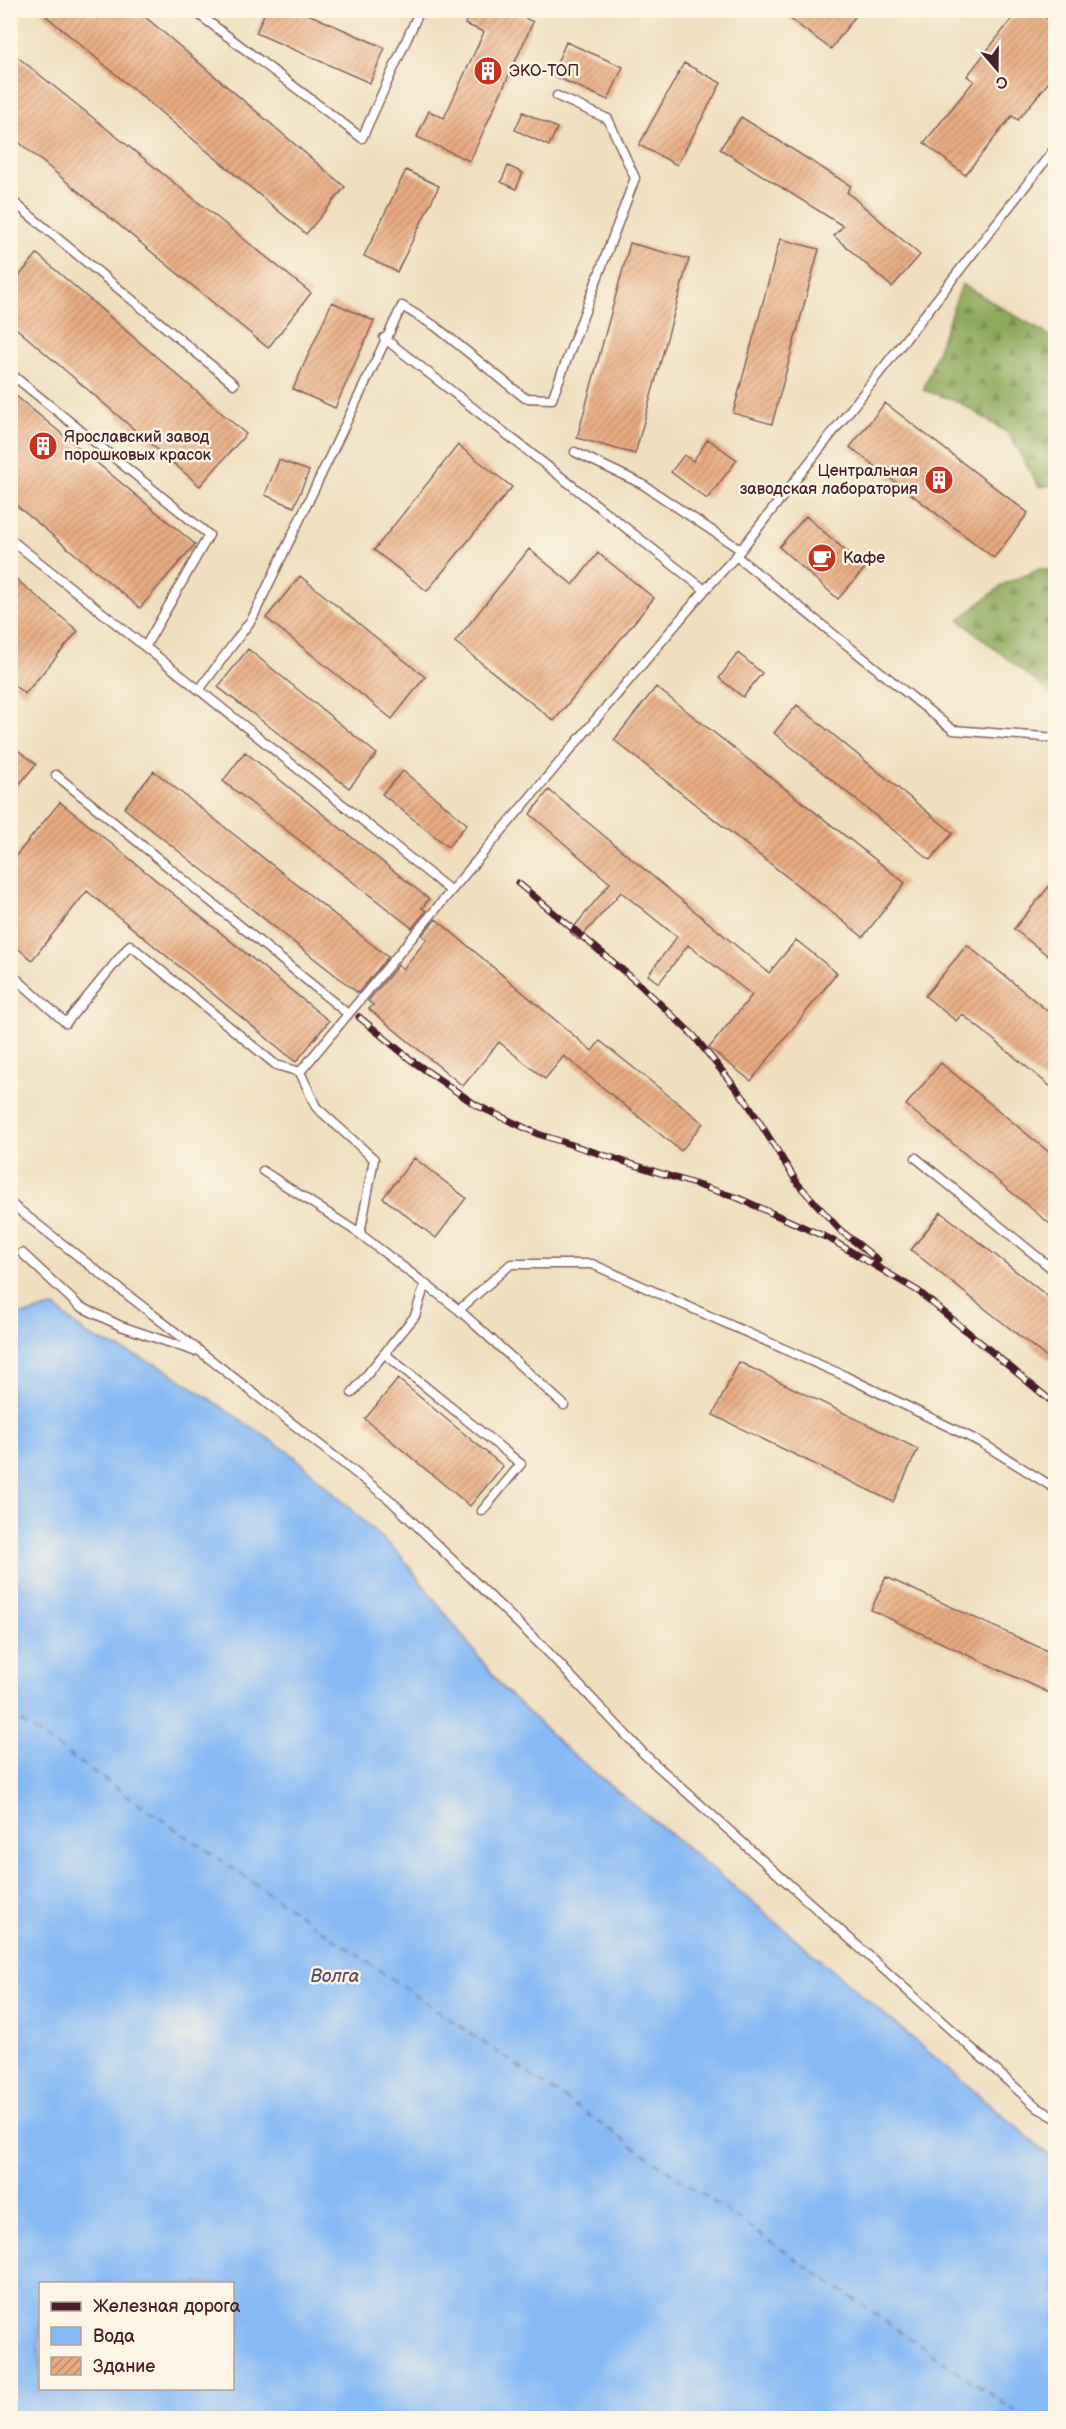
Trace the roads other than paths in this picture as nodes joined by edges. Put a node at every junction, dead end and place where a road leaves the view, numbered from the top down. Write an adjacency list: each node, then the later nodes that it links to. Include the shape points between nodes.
1 (193, 10): 2 (lane, via 362,138)
2 (420, 10)
3 (557, 96): 6 (lane, via 608,119 634,178 552,399 525,398 435,326 402,306)
4 (1056, 147): 11 (lane)
5 (10, 199): 8 (lane)
6 (384, 338): 12 (lane); 14 (lane, via 252,619)
7 (10, 373): 13 (lane, via 209,535)
8 (234, 384)
9 (575, 452): 11 (lane, via 642,484)
10 (10, 539): 13 (lane)
11 (738, 553): 12 (lane); 15 (lane, via 953,730)
12 (705, 590): 17 (lane)
13 (145, 647): 14 (lane)
14 (199, 690): 17 (lane)
15 (1056, 738)
16 (56, 776): 19 (lane)
17 (450, 891): 19 (lane)
18 (10, 973): 20 (lane, via 66,1023 130,945 276,1065)
19 (348, 1014): 20 (lane)
20 (300, 1072): 24 (lane, via 316,1107 374,1159)
21 (916, 1158): 26 (lane)
22 (263, 1171): 24 (lane)
23 (10, 1203): 29 (lane)
24 (360, 1234): 27 (lane)
25 (21, 1253): 29 (lane, via 79,1306 121,1326)
26 (1056, 1272)
27 (424, 1284): 28 (lane); 30 (lane, via 415,1316)
28 (459, 1310): 32 (lane); 33 (lane, via 511,1264 592,1264 866,1386 980,1442)
29 (201, 1353): 35 (lane, via 389,1499 549,1653 644,1755 1029,2100)
30 (385, 1353): 31 (lane); 34 (lane, via 521,1464)
31 (352, 1394)
32 (564, 1405)
33 (1056, 1489)
34 (482, 1511)
35 (1056, 2118)

